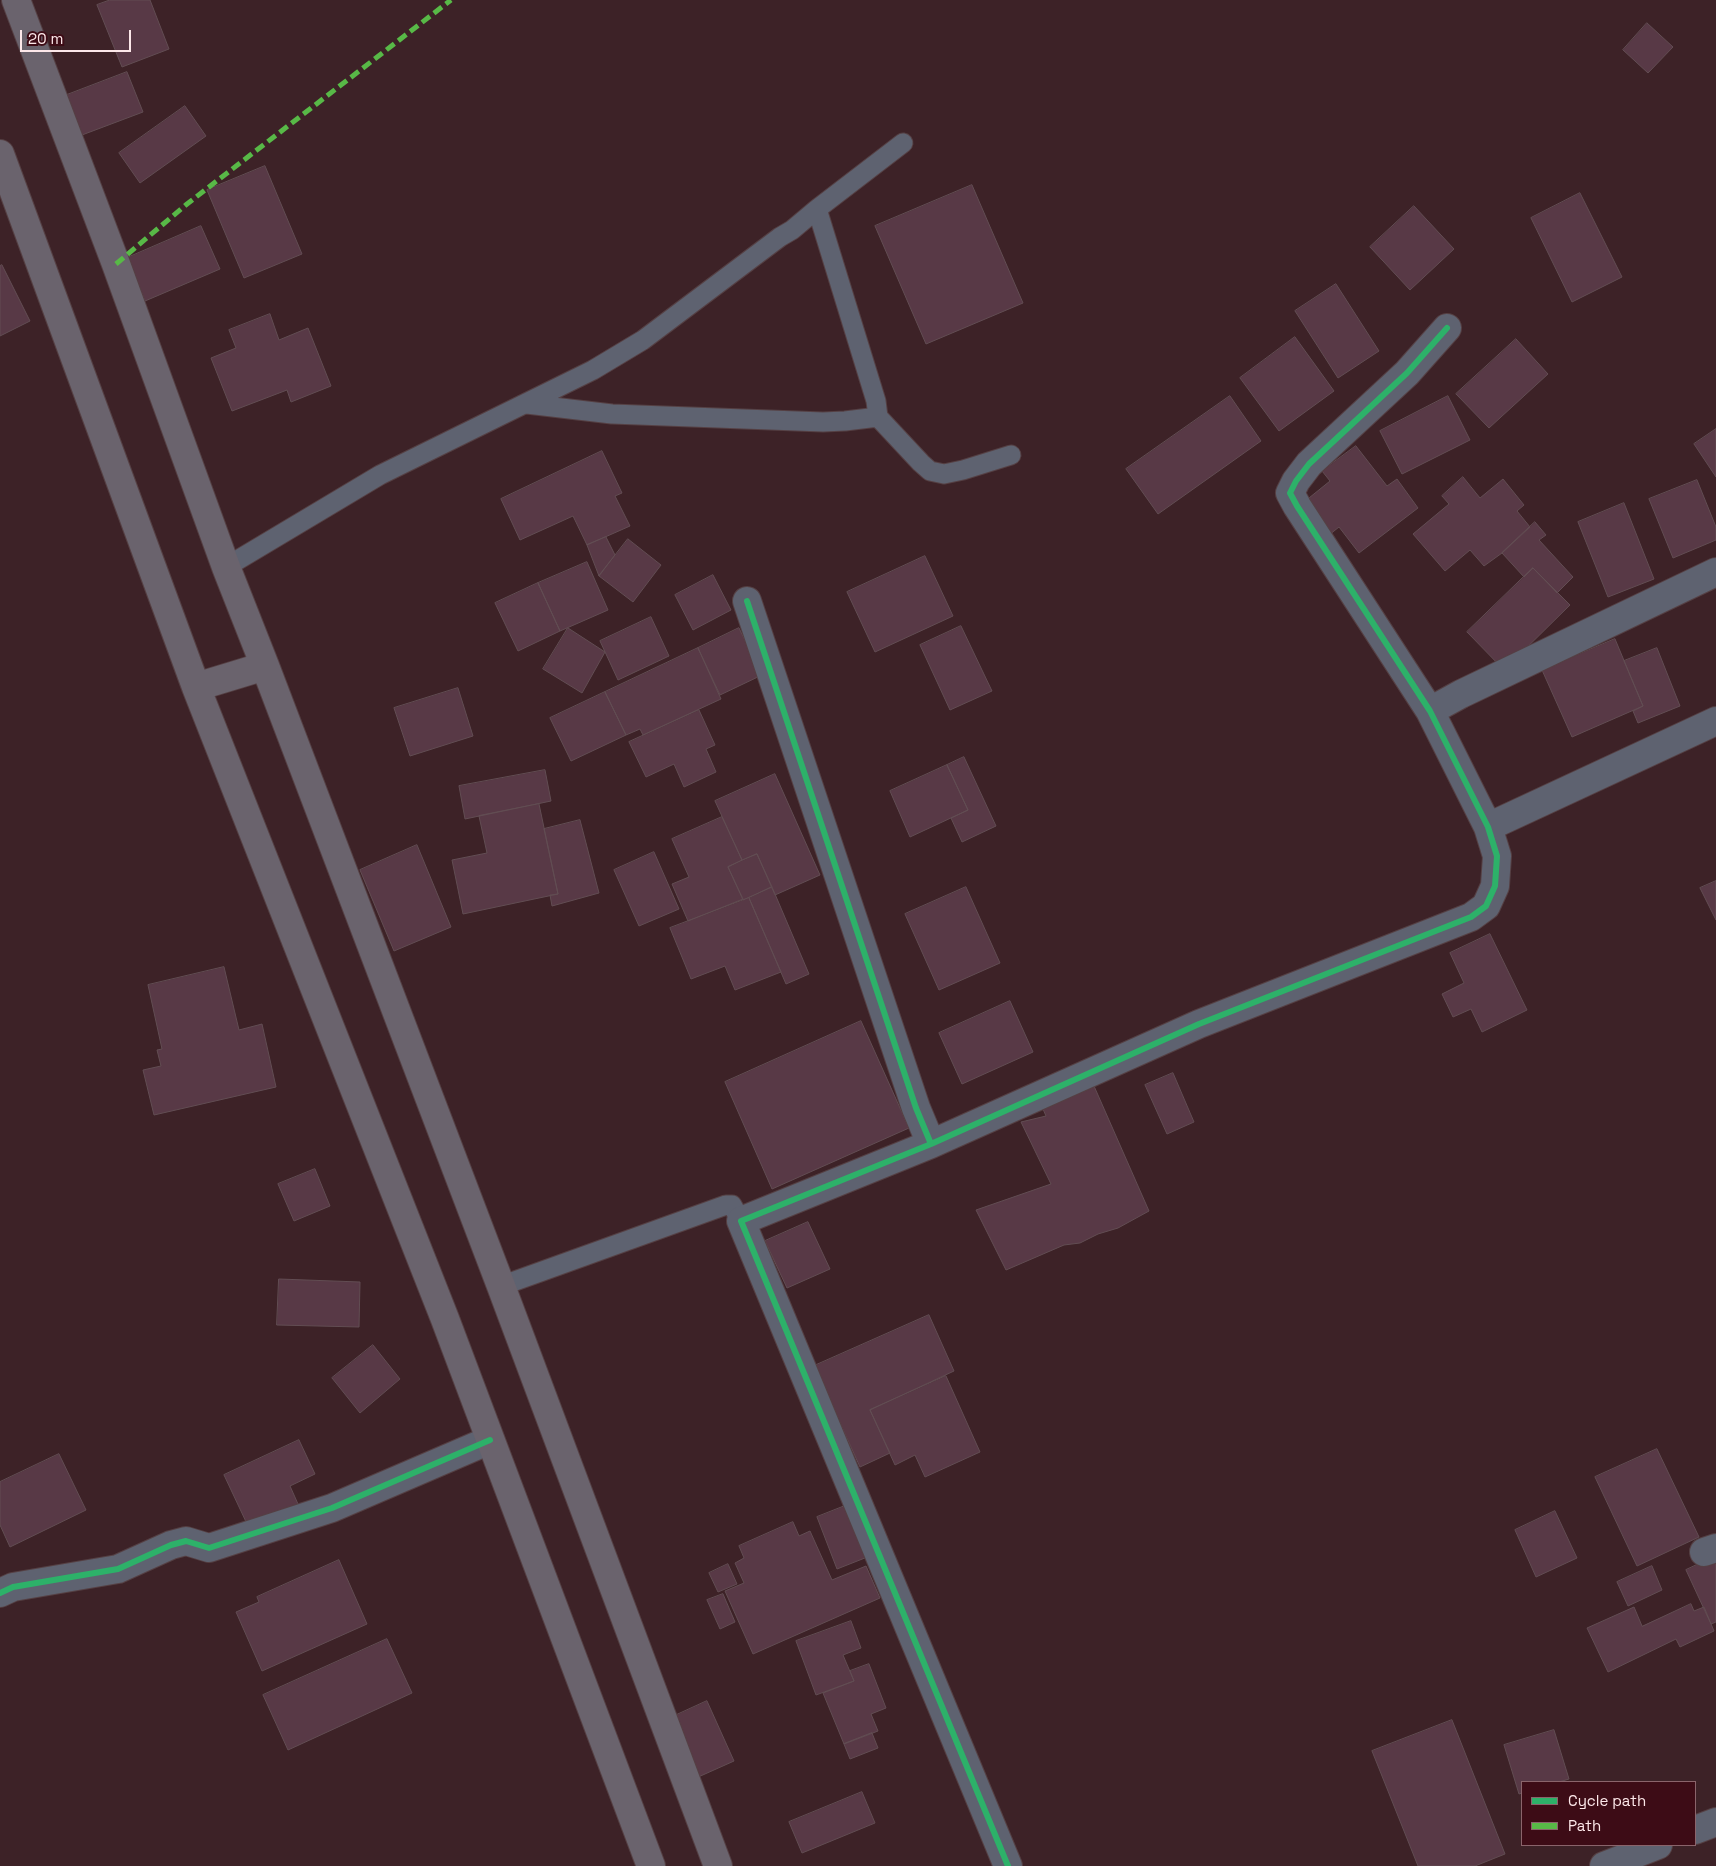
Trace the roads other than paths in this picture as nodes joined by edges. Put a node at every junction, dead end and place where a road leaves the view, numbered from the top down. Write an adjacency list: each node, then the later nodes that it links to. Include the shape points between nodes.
1 (16, 0): 9 (highway)
2 (904, 143): 4 (lane)
3 (0, 154): 13 (highway)
4 (816, 210): 6 (lane, via 643,340); 7 (lane, via 876,401)
5 (1447, 328): 14 (street, via 1407,373 1309,464 1290,493)
6 (527, 404): 7 (lane, via 612,414 823,422); 9 (lane, via 380,475)
7 (878, 417): 8 (lane, via 930,471 944,474)
8 (1011, 455)
9 (226, 567): 12 (highway)
10 (1716, 572): 14 (street)
11 (746, 601): 17 (street, via 916,1108)
12 (265, 666): 13 (highway); 19 (highway)
13 (196, 687): 20 (highway)
14 (1430, 711): 16 (street)
15 (1716, 721): 16 (street)
16 (1488, 827): 17 (street, via 1496,856 1495,886 1486,906 1471,917 1199,1024)
17 (931, 1144): 18 (street)
18 (741, 1221): 19 (lane, via 732,1205 726,1204); 27 (street)
19 (501, 1286): 26 (highway)
20 (490, 1440): 21 (street, via 332,1508 209,1548 186,1541 118,1569 13,1586); 25 (highway)
21 (0, 1593)
22 (1716, 1822): 23 (street)
23 (1696, 1830)
24 (1655, 1846): 28 (street)
25 (651, 1866)
26 (718, 1866)
27 (1008, 1866)
28 (1604, 1866)

